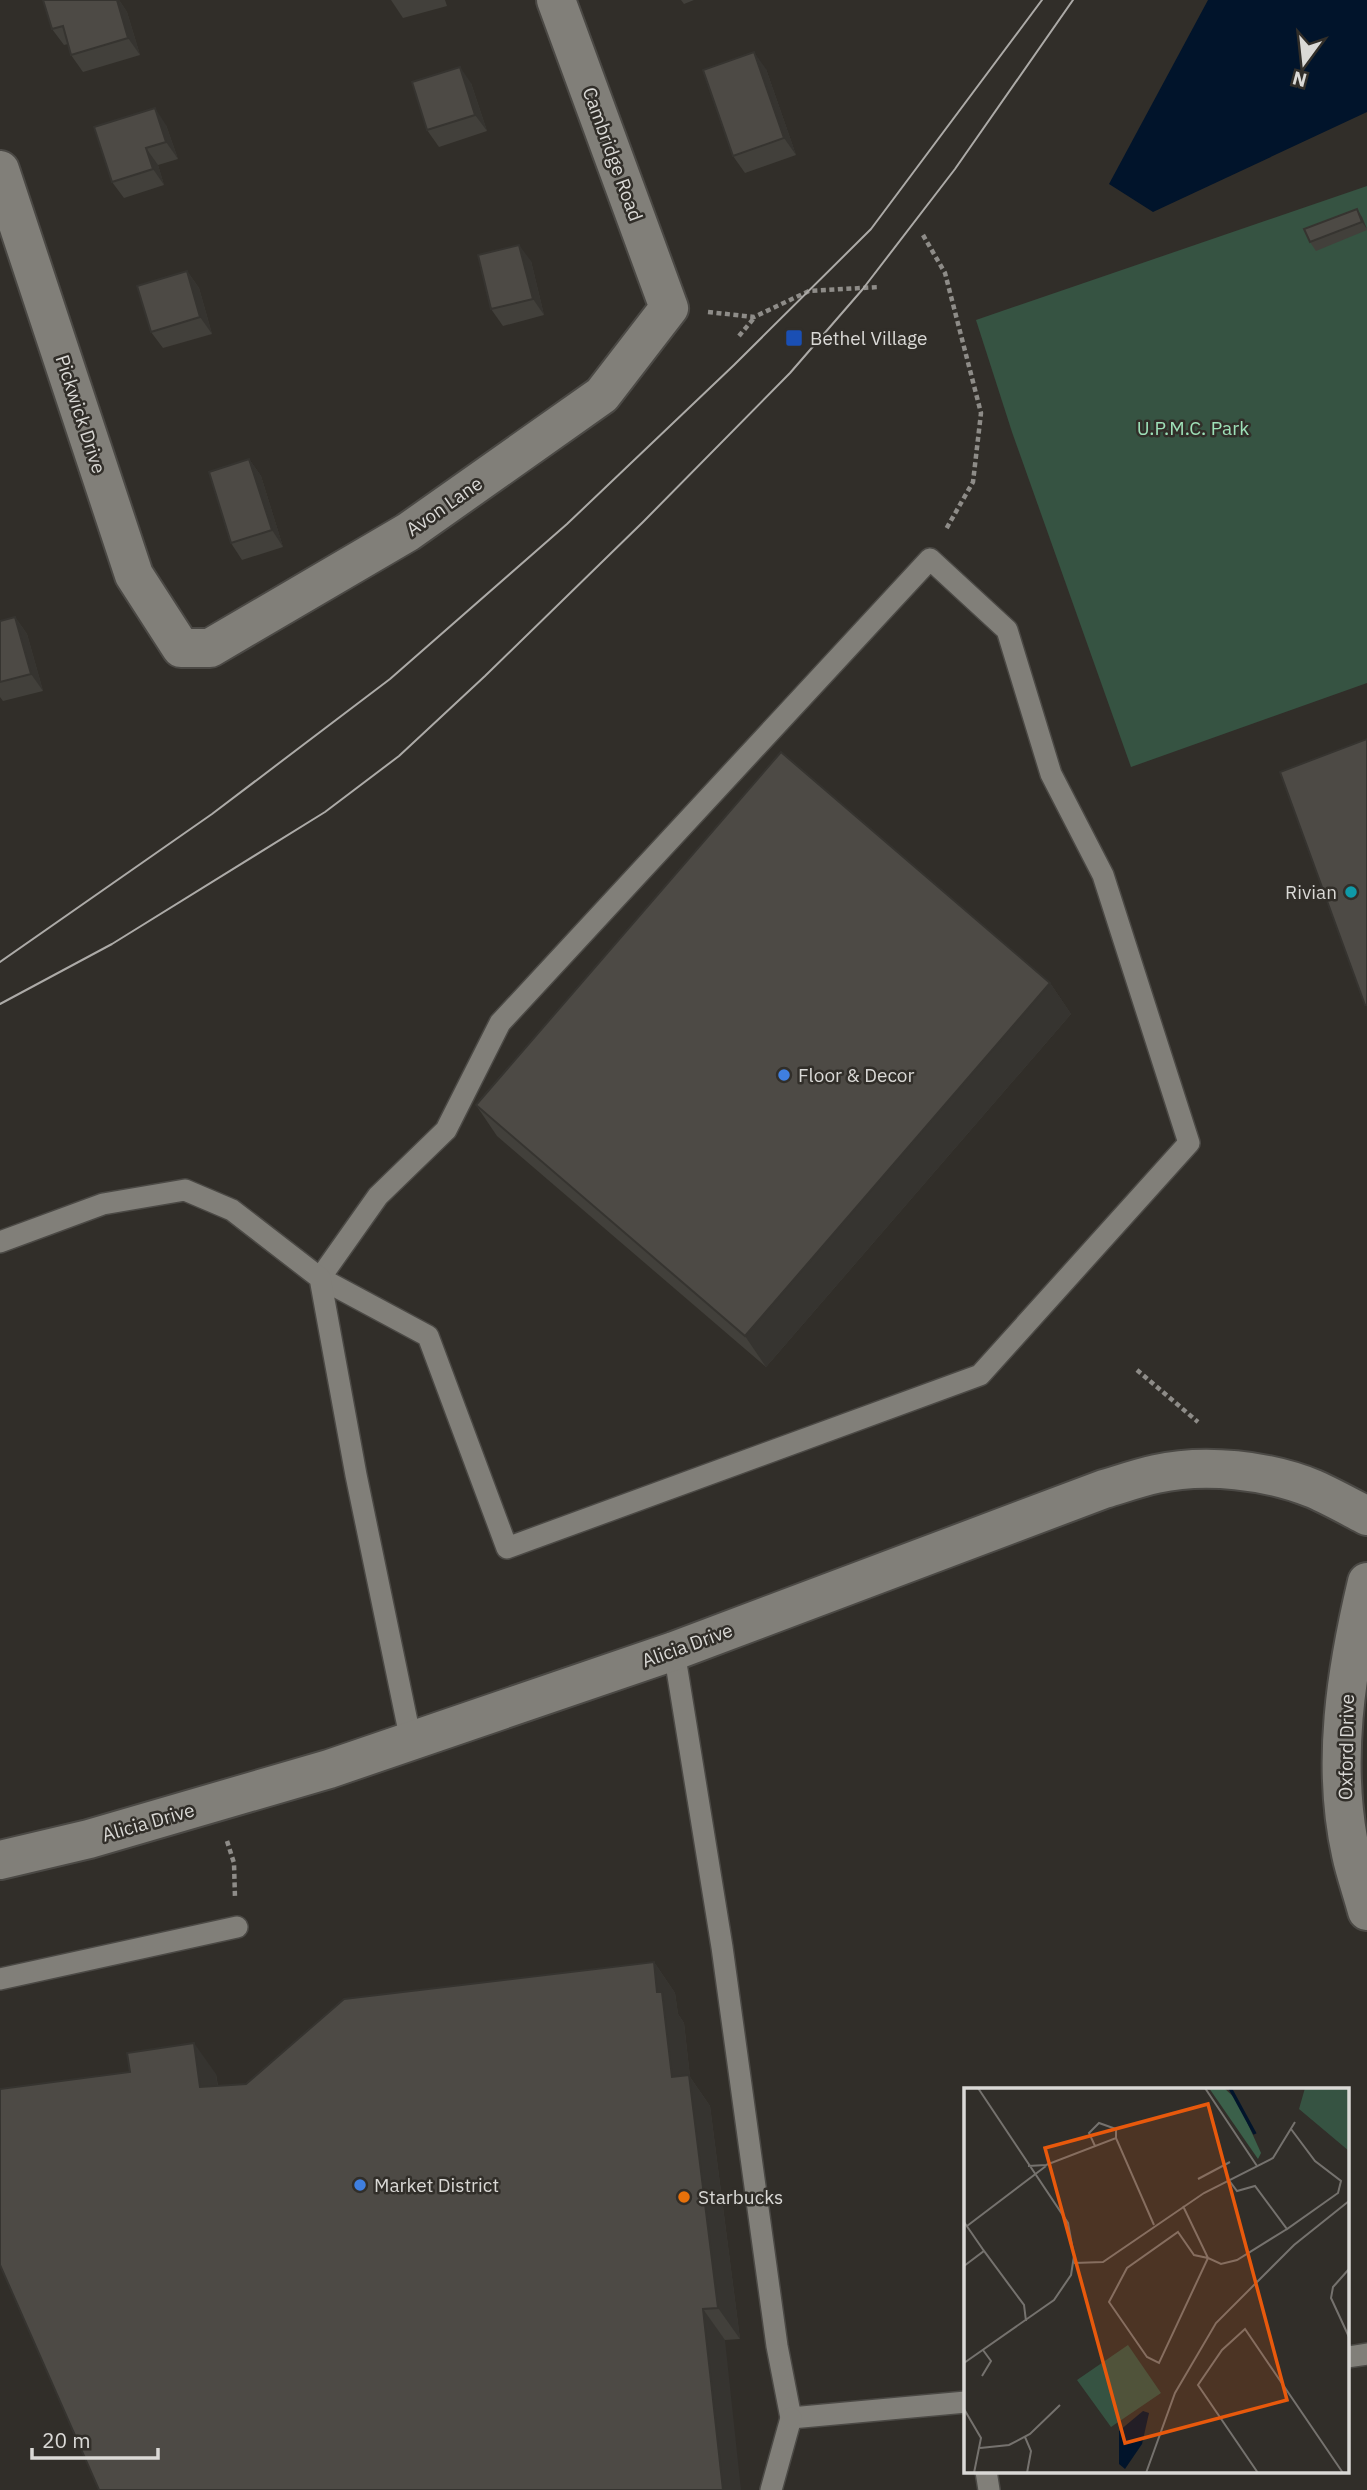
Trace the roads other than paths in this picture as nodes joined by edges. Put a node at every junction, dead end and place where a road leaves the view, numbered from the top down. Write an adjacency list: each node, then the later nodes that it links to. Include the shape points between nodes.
1 (556, 0): 3 (street, Cambridge Road)
2 (0, 170): 4 (street, Pickwick Drive, via 134,575)
3 (669, 308): 4 (street, Avon Lane, via 602,395 408,532 210,648)
4 (181, 648)
5 (0, 1242): 6 (lane, via 103,1204 185,1190 232,1210)
6 (320, 1278): 6 (lane, via 428,1336 507,1548 980,1375 1189,1143 1104,875 1051,774 1007,630 930,559 500,1023 446,1130 378,1196); 10 (lane)
7 (1367, 1516): 9 (street, Alicia Drive, via 1284,1479 1204,1470 1158,1474 1042,1511)
8 (1367, 1582): 12 (street, Oxford Drive, via 1344,1704 1342,1751 1350,1853)
9 (674, 1651): 10 (street, Alicia Drive); 16 (lane)
10 (411, 1741): 11 (street, Alicia Drive, via 190,1810)
11 (0, 1860)
12 (1367, 1911)
13 (237, 1927): 14 (lane)
14 (0, 1979)
15 (964, 2402): 16 (lane)
16 (790, 2417): 18 (lane)
17 (986, 2472): 19 (lane)
18 (771, 2490)
19 (989, 2490)

